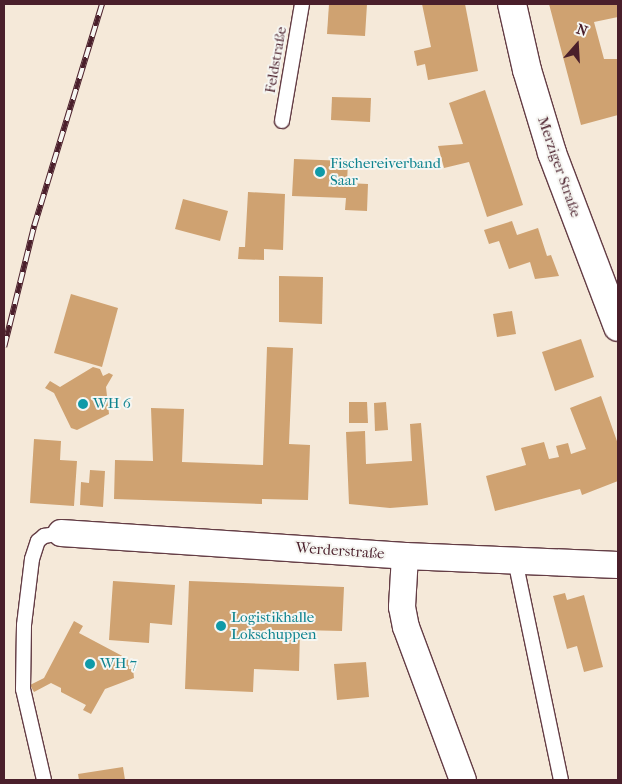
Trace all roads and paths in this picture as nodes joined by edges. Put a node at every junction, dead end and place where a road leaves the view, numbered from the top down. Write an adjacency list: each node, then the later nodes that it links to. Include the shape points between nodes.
1 (302, 4): 3 (lane, Feldstraße)
2 (512, 4): 4 (main road, Merziger Straße, via 527,70 552,153)
3 (282, 121)
4 (618, 327)
5 (61, 532): 6 (street, Werderstraße); 9 (lane, via 38,541 32,559 24,625 22,689)
6 (405, 556): 7 (street, Werderstraße); 10 (street, via 402,607 406,627)
7 (515, 560): 8 (street, Werderstraße); 11 (lane)
8 (618, 565)
9 (44, 780)
10 (463, 780)
11 (561, 780)

